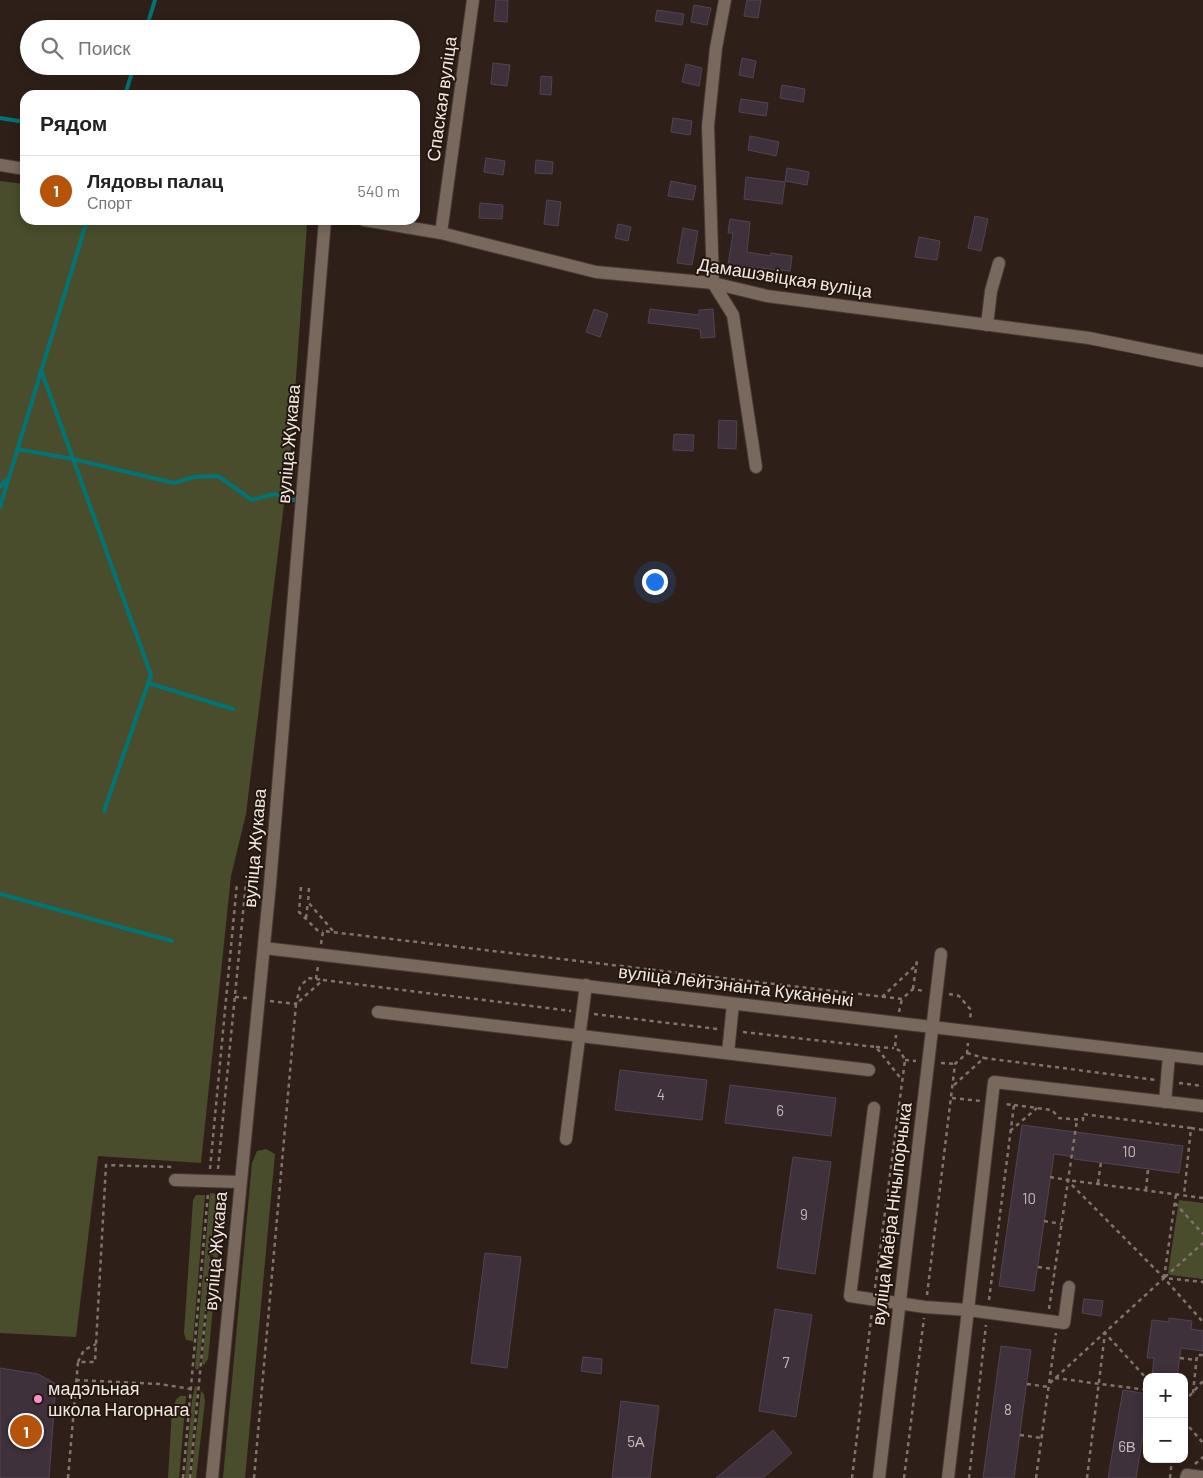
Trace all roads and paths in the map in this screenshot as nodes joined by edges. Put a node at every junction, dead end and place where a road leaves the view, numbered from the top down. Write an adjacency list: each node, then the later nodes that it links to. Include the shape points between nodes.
1 (473, 0): 7 (street, Спаская вуліца)
2 (725, 0): 9 (street, via 716,48 708,126)
3 (0, 165): 4 (street)
4 (20, 168)
5 (325, 225): 20 (street, вуліца Жукава)
6 (394, 225): 7 (street, Дамашэвіцкая вуліца)
7 (441, 233): 9 (street, Дамашэвіцкая вуліца, via 596,272)
8 (999, 263): 10 (street, via 991,291)
9 (713, 283): 10 (street, Дамашэвіцкая вуліца, via 767,296); 12 (street, via 733,315)
10 (987, 325): 11 (street, Дамашэвіцкая вуліца, via 1089,338)
11 (1203, 361)
12 (756, 466)
13 (237, 883): 71 (path)
14 (301, 887): 17 (path, via 299,912)
15 (309, 888): 16 (path)
16 (308, 902): 17 (path); 19 (path)
17 (306, 919): 18 (path, via 317,930)
18 (323, 931): 19 (path); 21 (path)
19 (334, 932): 30 (path)
20 (264, 948): 21 (street, вуліца Лейтэнанта Куканенкі); 33 (street, вуліца Жукава)
21 (319, 954): 25 (path); 27 (street, вуліца Лейтэнанта Куканенкі)
22 (941, 954): 29 (street, вуліца Маёра Нічыпорчыка)
23 (917, 960): 24 (path)
24 (916, 965): 28 (path); 30 (path)
25 (316, 979): 26 (path); 34 (path, via 308,978 300,987)
26 (323, 980): 34 (path); 37 (path)
27 (586, 985): 35 (street, вуліца Лейтэнанта Куканенкі); 37 (street)
28 (913, 989): 29 (path); 32 (path)
29 (936, 993): 39 (street, вуліца Маёра Нічыпорчыка); 41 (path, via 960,996 971,1010)
30 (882, 996): 32 (path)
31 (235, 997): 33 (path)
32 (902, 999): 38 (path)
33 (258, 1000): 34 (path); 75 (street, вуліца Жукава)
34 (296, 1004): 125 (path)
35 (733, 1004): 38 (street, вуліца Лейтэнанта Куканенкі); 40 (street)
36 (378, 1012): 42 (street)
37 (583, 1013): 40 (path); 42 (street)
38 (898, 1024): 39 (street, вуліца Лейтэнанта Куканенкі); 44 (path)
39 (932, 1027): 41 (street, вуліца Лейтэнанта Куканенкі); 92 (street, вуліца Маёра Нічыпорчыка)
40 (730, 1030): 43 (path); 45 (street)
41 (969, 1032): 46 (path); 47 (street, вуліца Лейтэнанта Куканенкі)
42 (580, 1034): 45 (street); 66 (street)
43 (876, 1047): 44 (path); 51 (path)
44 (895, 1048): 51 (path, via 905,1060)
45 (728, 1053): 50 (street)
46 (967, 1053): 48 (path); 53 (path, via 955,1064)
47 (1169, 1055): 49 (street, вуліца Лейтэнанта Куканенкі); 52 (street)
48 (984, 1058): 52 (path); 53 (path)
49 (1203, 1059)
50 (869, 1070)
51 (902, 1080): 91 (path)
52 (1167, 1081): 54 (path); 57 (street)
53 (953, 1086): 55 (path)
54 (1203, 1086)
55 (951, 1098): 56 (path); 93 (path)
56 (992, 1102): 57 (street, via 994,1082); 58 (path); 94 (street)
57 (1165, 1102): 59 (street)
58 (1014, 1105): 61 (path); 65 (path)
59 (1203, 1106)
60 (874, 1108): 91 (street, via 850,1296)
61 (1038, 1108): 62 (path, via 1052,1110 1058,1118); 65 (path)
62 (1076, 1120): 63 (path, via 1083,1120 1084,1114); 74 (path)
63 (1191, 1128): 64 (path); 79 (path)
64 (1203, 1130)
65 (1010, 1131): 95 (path)
66 (566, 1139)
67 (1101, 1162): 76 (path)
68 (181, 1168): 99 (path, via 106,1165)
69 (201, 1168): 71 (path)
70 (1148, 1169): 77 (path)
71 (210, 1175): 73 (street); 75 (street); 112 (path)
72 (1050, 1177): 74 (path)
73 (175, 1180)
74 (1067, 1180): 76 (path); 83 (path); 88 (path)
75 (240, 1182): 124 (street, вуліца Жукава)
76 (1098, 1184): 77 (path)
77 (1146, 1190): 78 (path)
78 (1176, 1194): 79 (path); 81 (path)
79 (1184, 1195): 80 (path)
80 (1203, 1198)
81 (1175, 1203): 84 (path); 88 (path)
82 (1044, 1220): 83 (path)
83 (1061, 1224): 87 (path)
84 (1203, 1234)
85 (1203, 1243): 88 (path)
86 (1038, 1267): 87 (path)
87 (1055, 1269): 96 (path)
88 (1164, 1278): 89 (path); 97 (path); 98 (path)
89 (1203, 1282)
90 (1069, 1286): 96 (street, via 1064,1323)
91 (874, 1300): 92 (street); 126 (path)
92 (899, 1303): 93 (street); 127 (street, вуліца Маёра Нічыпорчыка)
93 (925, 1307): 94 (street); 128 (path)
94 (968, 1310): 95 (street); 129 (street)
95 (987, 1313): 96 (street); 130 (path)
96 (1053, 1321): 108 (path)
97 (1203, 1322)
98 (1105, 1333): 104 (path); 105 (path); 110 (path)
99 (96, 1344): 103 (path, via 84,1350); 103 (path, via 95,1362)
100 (1203, 1356): 102 (path, via 1197,1355)
101 (1180, 1358): 102 (path)
102 (1197, 1360): 114 (path)
103 (78, 1362): 106 (path)
104 (1143, 1376)
105 (1055, 1378): 108 (path); 110 (path)
106 (76, 1380): 112 (path); 122 (path)
107 (1203, 1381): 114 (path)
108 (1050, 1383): 111 (path)
109 (1026, 1384): 111 (path)
110 (1098, 1384): 113 (path); 132 (path)
111 (1049, 1388): 118 (path)
112 (191, 1389): 123 (path)
113 (1143, 1390)
114 (1193, 1392): 115 (path)
115 (1190, 1396)
116 (1188, 1426): 119 (path)
117 (1020, 1435): 118 (path)
118 (1042, 1438): 131 (path)
119 (1203, 1443)
120 (1172, 1463): 133 (path)
121 (1203, 1477): 134 (street)
122 (68, 1478)
123 (183, 1478)
124 (212, 1478)
125 (254, 1478)
126 (852, 1478)
127 (879, 1478)
128 (904, 1478)
129 (948, 1478)
130 (969, 1478)
131 (1036, 1478)
132 (1088, 1478)
133 (1170, 1478)
134 (1186, 1478)

